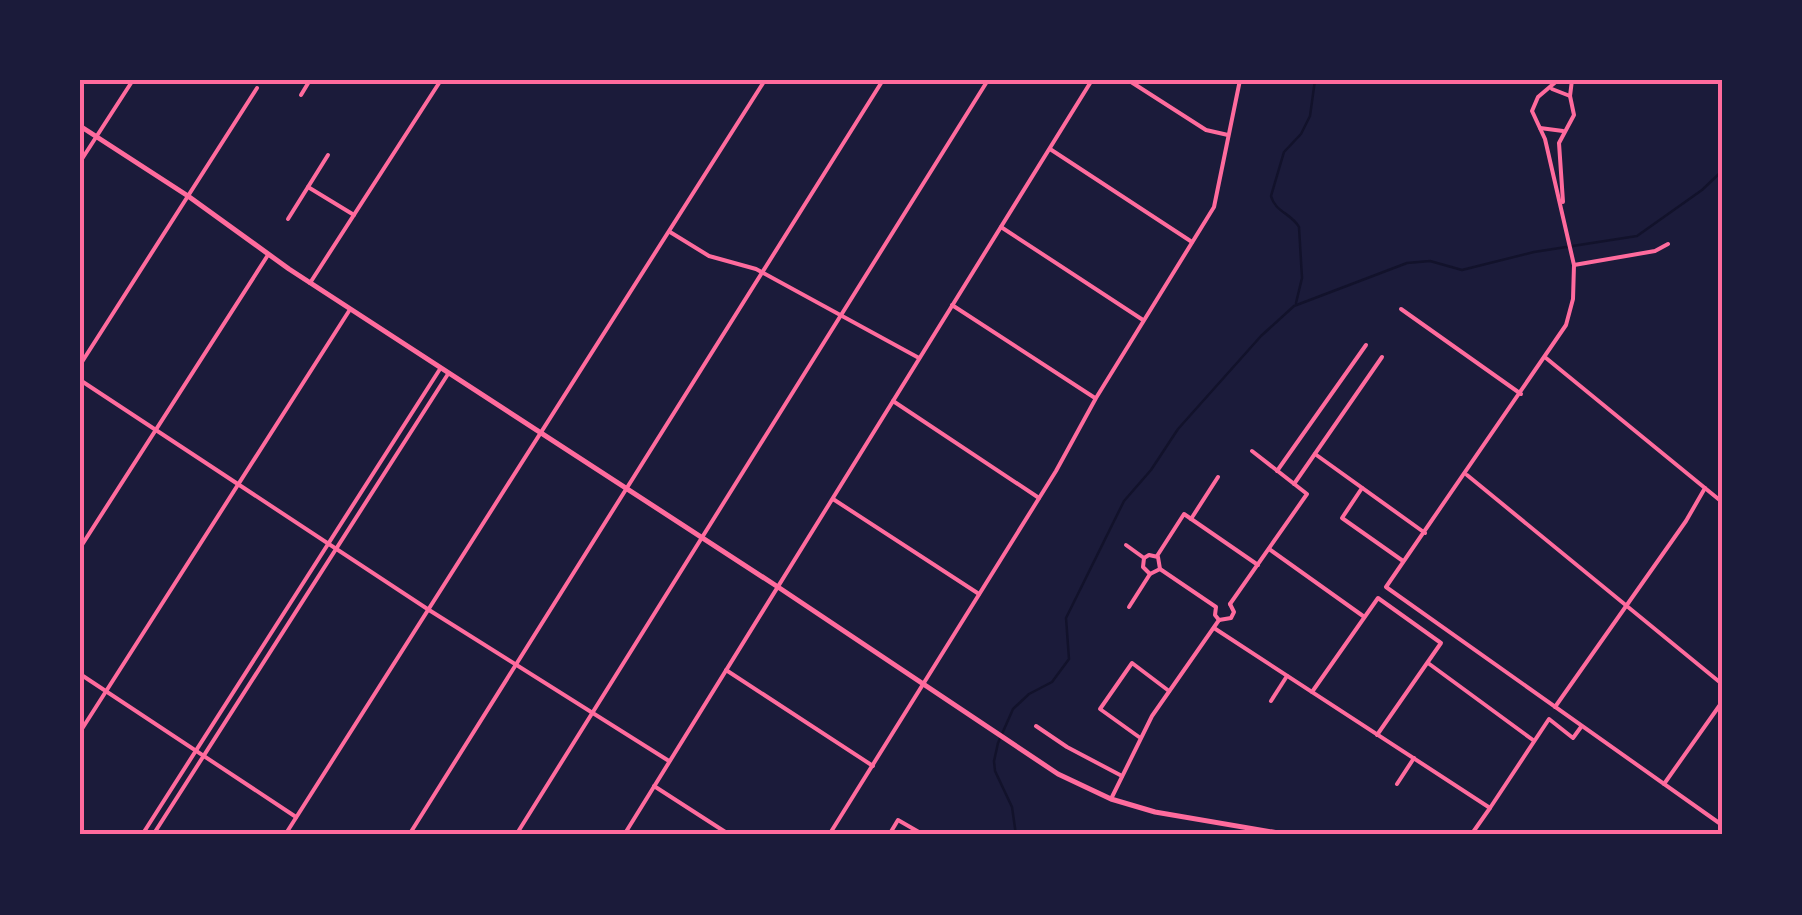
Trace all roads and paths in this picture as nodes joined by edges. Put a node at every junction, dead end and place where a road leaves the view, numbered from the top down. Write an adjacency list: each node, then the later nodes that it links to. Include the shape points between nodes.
1 (133, 80): 19 (street)
2 (310, 80): 14 (street)
3 (440, 80): 27 (street)
4 (765, 80): 30 (street)
5 (884, 80): 35 (street)
6 (988, 80): 40 (street)
7 (1092, 80): 21 (street)
8 (1128, 80): 20 (street, via 1206,130)
9 (1240, 80): 20 (street)
10 (1558, 80): 13 (street)
11 (1572, 80): 15 (street)
12 (257, 88): 25 (street)
13 (1550, 89): 15 (street); 17 (street, via 1533,103)
14 (301, 95)
15 (1570, 96): 18 (street, via 1574,116)
16 (80, 126): 19 (main road)
17 (1540, 128): 18 (street); 26 (street)
18 (1563, 131): 26 (street)
19 (96, 136): 23 (street); 25 (main road)
20 (1229, 136): 31 (street, via 1219,196)
21 (1050, 148): 29 (street); 31 (street)
22 (328, 155): 24 (street)
23 (80, 162)
24 (308, 187): 27 (street); 28 (street)
25 (188, 196): 33 (main road); 46 (street)
26 (1563, 207): 34 (street)
27 (354, 216): 36 (street)
28 (288, 218)
29 (1001, 227): 37 (street); 41 (street)
30 (668, 231): 35 (street, via 709,256); 56 (street)
31 (1192, 242): 41 (street)
32 (1668, 244): 34 (street)
33 (268, 255): 36 (main road); 55 (street)
34 (1574, 265): 45 (street, via 1566,325)
35 (762, 272): 40 (street); 68 (street)
36 (310, 284): 39 (main road)
37 (952, 305): 44 (street); 51 (street)
38 (1401, 308): 50 (street)
39 (350, 309): 47 (main road); 66 (street)
40 (841, 315): 44 (street); 76 (street)
41 (1144, 321): 51 (street)
42 (1366, 345): 61 (street)
43 (1382, 357): 60 (street)
44 (919, 358): 52 (street)
45 (1546, 358): 50 (street); 70 (street)
46 (80, 365)
47 (440, 370): 48 (main road); 53 (street)
48 (448, 374): 54 (street); 56 (main road)
49 (80, 380): 55 (street)
50 (1521, 394): 62 (street)
51 (1096, 398): 72 (street)
52 (893, 401): 71 (street); 72 (street)
53 (409, 418): 54 (street); 57 (street)
54 (416, 422): 58 (street)
55 (155, 430): 66 (street); 79 (street)
56 (540, 435): 68 (main road); 97 (street)
57 (397, 436): 58 (street); 64 (street)
58 (404, 441): 67 (street)
59 (1252, 451): 61 (street)
60 (1315, 454): 65 (street); 69 (street)
61 (1277, 471): 65 (street)
62 (1466, 474): 75 (street); 94 (street)
63 (1218, 477): 74 (street)
64 (368, 481): 67 (street); 77 (street)
65 (1294, 484): 81 (street, via 1306,494)
66 (238, 485): 77 (street); 114 (street)
67 (376, 486): 80 (street)
68 (626, 488): 76 (main road); 105 (street)
69 (1362, 488): 75 (street); 84 (street, via 1342,518)
70 (1705, 488): 73 (street); 94 (street)
71 (833, 498): 88 (street); 89 (street)
72 (1039, 498): 89 (street)
73 (1722, 502)
74 (1191, 519): 82 (street, via 1184,514); 85 (street)
75 (1425, 533): 84 (street)
76 (702, 538): 88 (main road); 121 (street)
77 (328, 544): 80 (street); 90 (street)
78 (1126, 546): 83 (street)
79 (80, 548)
80 (336, 549): 91 (street); 97 (street)
81 (1269, 549): 85 (street); 98 (street)
82 (1156, 556): 83 (street); 86 (street)
83 (1144, 558): 87 (street)
84 (1404, 562): 93 (street, via 1386,587)
85 (1258, 565): 92 (street)
86 (1160, 569): 87 (street); 96 (street)
87 (1150, 574): 95 (street)
88 (778, 587): 106 (street); 112 (main road)
89 (979, 594): 112 (street)
90 (294, 598): 91 (street); 109 (street)
91 (301, 603): 110 (street)
92 (1230, 604): 96 (street); 100 (street, via 1233,616)
93 (1413, 606): 99 (street); 102 (street)
94 (1626, 606): 111 (street); 119 (street)
95 (1128, 607)
96 (1216, 607): 100 (street)
97 (429, 610): 105 (street); 139 (street)
98 (1365, 617): 99 (street, via 1378,598); 115 (street)
99 (1406, 617): 103 (street)
100 (1219, 620): 101 (street)
101 (1214, 628): 108 (street); 113 (street)
102 (1450, 632): 103 (street); 119 (street)
103 (1442, 643): 104 (street)
104 (1428, 663): 125 (street); 127 (street)
105 (515, 665): 121 (street); 144 (street)
106 (726, 670): 131 (street); 132 (street)
107 (80, 674): 114 (street)
108 (1287, 676): 115 (street); 116 (street)
109 (242, 678): 110 (street); 118 (street)
110 (250, 683): 120 (street)
111 (1722, 684)
112 (922, 686): 132 (street); 137 (main road, via 1058,774)
113 (1169, 691): 126 (street); 126 (street, via 1132,663 1100,709)
114 (106, 692): 124 (street); 128 (street)
115 (1312, 692): 125 (street)
116 (1272, 700)
117 (1722, 702): 135 (street)
118 (226, 704): 120 (street); 128 (street)
119 (1555, 707): 123 (street)
120 (233, 709): 129 (street)
121 (592, 714): 131 (street); 145 (street)
122 (1036, 726): 133 (street)
123 (1582, 726): 127 (street, via 1574,738 1548,720); 135 (street)
124 (80, 732)
125 (1378, 734): 130 (street)
126 (1141, 738): 133 (street)
127 (1534, 741): 138 (street)
128 (196, 750): 129 (street); 141 (street)
129 (204, 755): 139 (street); 142 (street)
130 (1414, 758): 134 (street); 138 (street)
131 (670, 761): 136 (street)
132 (873, 766): 148 (street)
133 (1122, 776): 137 (street)
134 (1397, 784)
135 (1664, 784): 140 (street)
136 (654, 786): 146 (street); 147 (street)
137 (1111, 799): 151 (main road)
138 (1490, 808): 152 (street)
139 (296, 818): 143 (street)
140 (1722, 824)
141 (142, 835)
142 (153, 835)
143 (285, 835)
144 (409, 835)
145 (516, 835)
146 (624, 835)
147 (730, 835)
148 (829, 835)
149 (889, 835): 150 (street, via 898,820)
150 (924, 835)
151 (1290, 835)
152 (1471, 835)

